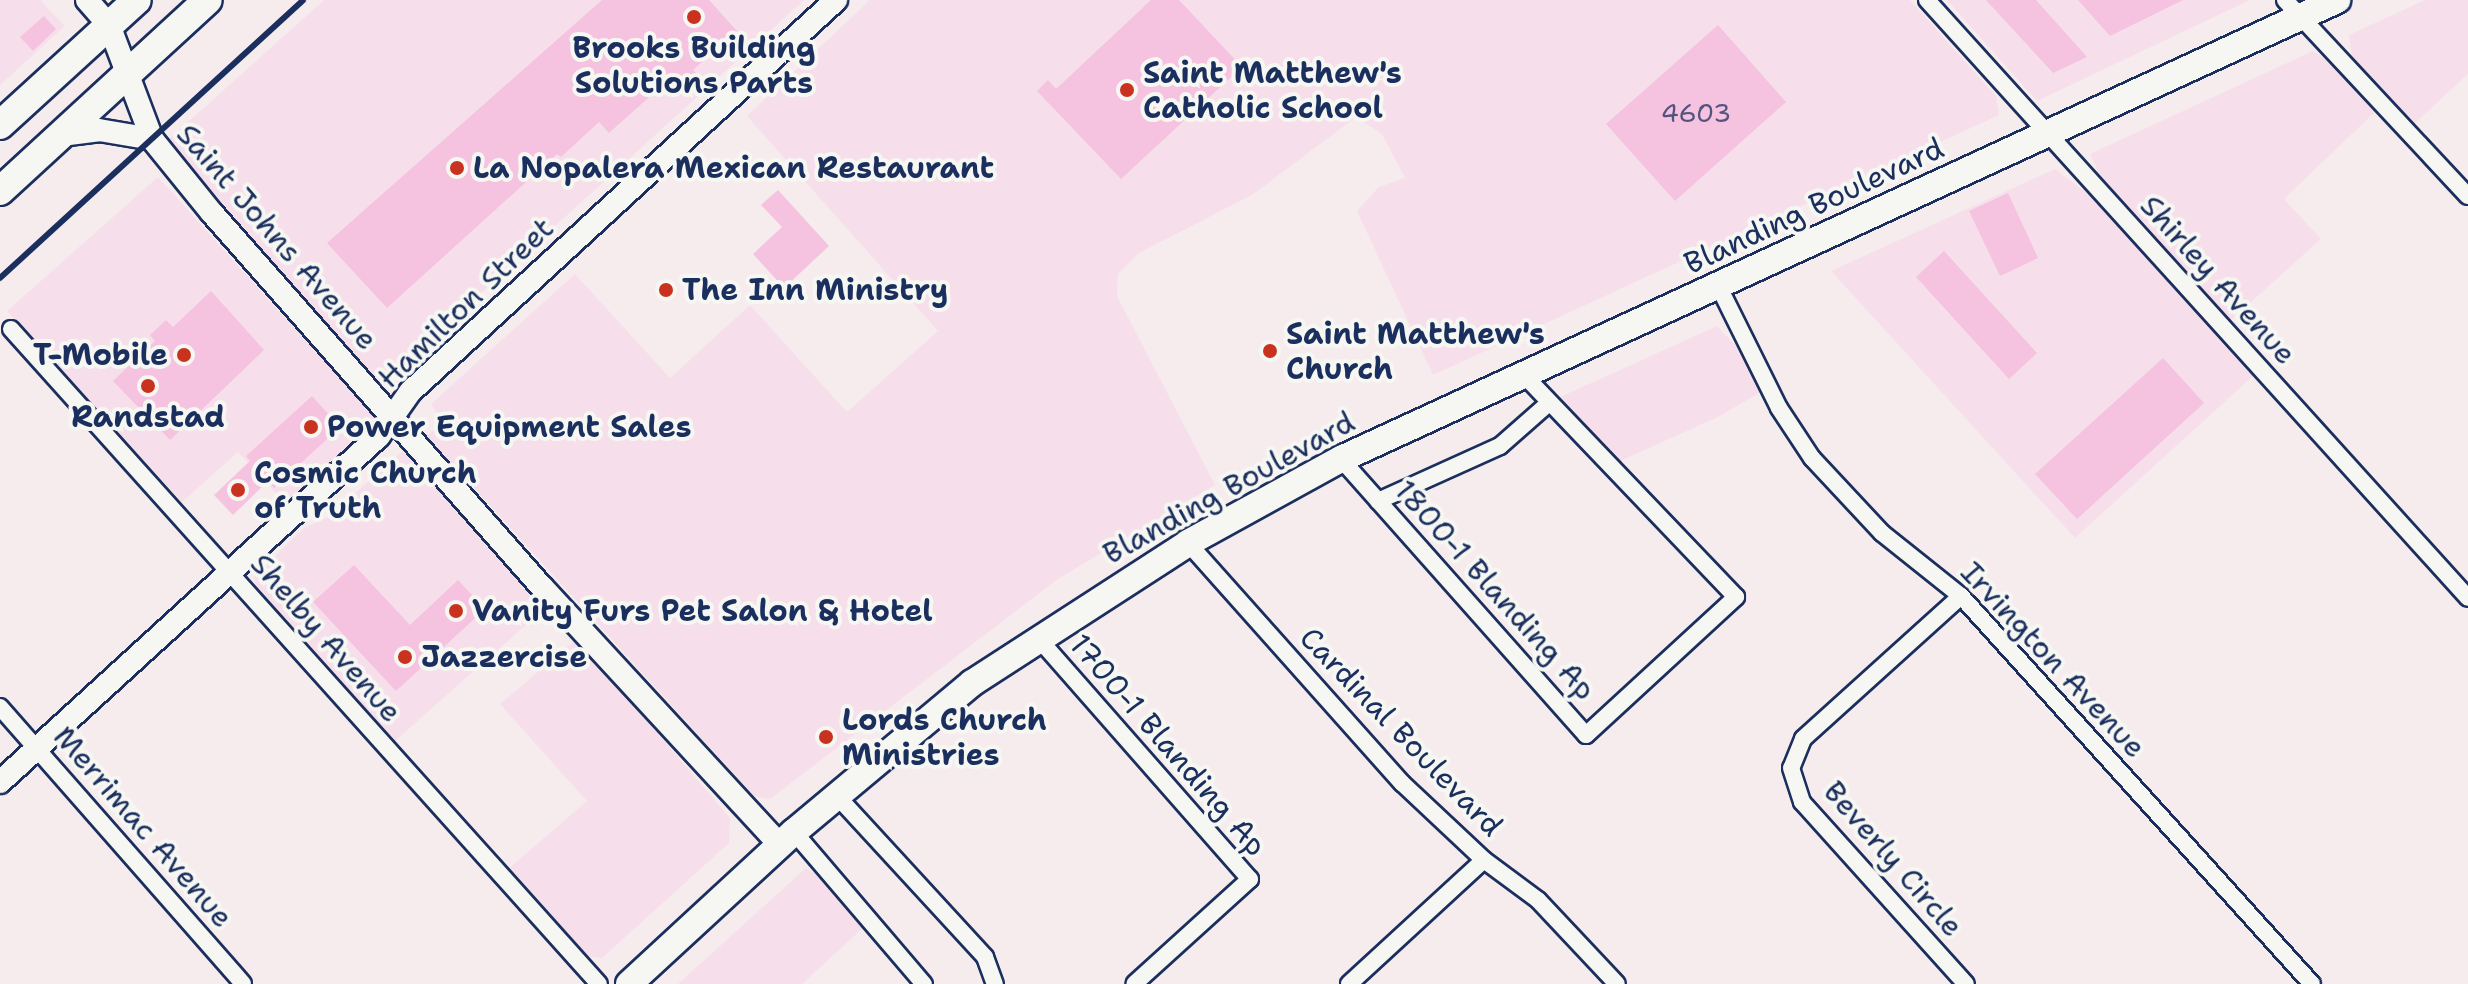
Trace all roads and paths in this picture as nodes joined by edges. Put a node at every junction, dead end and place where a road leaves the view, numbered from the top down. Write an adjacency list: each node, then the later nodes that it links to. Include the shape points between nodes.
1 (87, 0): 8 (street, Saint Johns Avenue)
2 (137, 0): 8 (highway)
3 (208, 0): 9 (highway)
4 (1927, 0): 11 (street, Shirley Avenue)
5 (2337, 0): 7 (main road, Blanding Boulevard)
6 (829, 2): 20 (street, Hamilton Street, via 410,392)
7 (2294, 8): 11 (main road, Blanding Boulevard); 15 (street)
8 (109, 25): 9 (street, Saint Johns Avenue); 10 (highway)
9 (127, 75): 12 (highway); 13 (street, Saint Johns Avenue)
10 (0, 125)
11 (2049, 134): 16 (main road, Blanding Boulevard); 26 (street, Shirley Avenue)
12 (61, 135): 13 (street, via 99,130); 14 (highway)
13 (152, 139): 20 (street, Saint Johns Avenue)
14 (0, 191)
15 (2468, 196)
16 (1718, 285): 18 (main road, Blanding Boulevard); 25 (street, Irvington Avenue, via 1772,395 1812,458 1882,533)
17 (11, 329): 24 (street, Shelby Avenue)
18 (1524, 375): 19 (street, 1800-1 Blanding Ap); 21 (main road, Blanding Boulevard)
19 (1549, 403): 22 (street, via 1500,446); 22 (street, 1800-1 Blanding Ap, via 1736,597 1586,735)
20 (393, 417): 24 (street, Hamilton Street, via 379,436); 32 (street, Saint Johns Avenue, via 542,587)
21 (1341, 459): 22 (street, 1800-1 Blanding Ap); 23 (main road, Blanding Boulevard)
22 (1378, 501)
23 (1188, 543): 27 (main road, Blanding Boulevard); 33 (street, Cardinal Boulevard, via 1402,783)
24 (232, 571): 29 (street, Hamilton Street); 35 (street, Shelby Avenue)
25 (1961, 596): 42 (street, Beverly Circle, via 1803,739 1791,768 1802,802); 43 (street, Irvington Avenue)
26 (2468, 598)
27 (1038, 638): 31 (main road, Blanding Boulevard, via 972,683); 39 (street, 1700-1 Blanding Ap, via 1250,879)
28 (0, 707): 29 (street, Merrimac Avenue)
29 (38, 748): 30 (street, Hamilton Street); 34 (street, Merrimac Avenue)
30 (0, 782)
31 (837, 796): 32 (main road, Blanding Boulevard); 38 (street, via 985,957)
32 (787, 839): 36 (main road, Blanding Boulevard); 37 (street, Saint Johns Avenue)
33 (1484, 860): 40 (street); 41 (street, Cardinal Boulevard, via 1538,900)
34 (243, 984)
35 (599, 984)
36 (629, 984)
37 (924, 984)
38 (995, 984)
39 (1134, 984)
40 (1349, 984)
41 (1617, 984)
42 (1966, 984)
43 (2312, 984)

